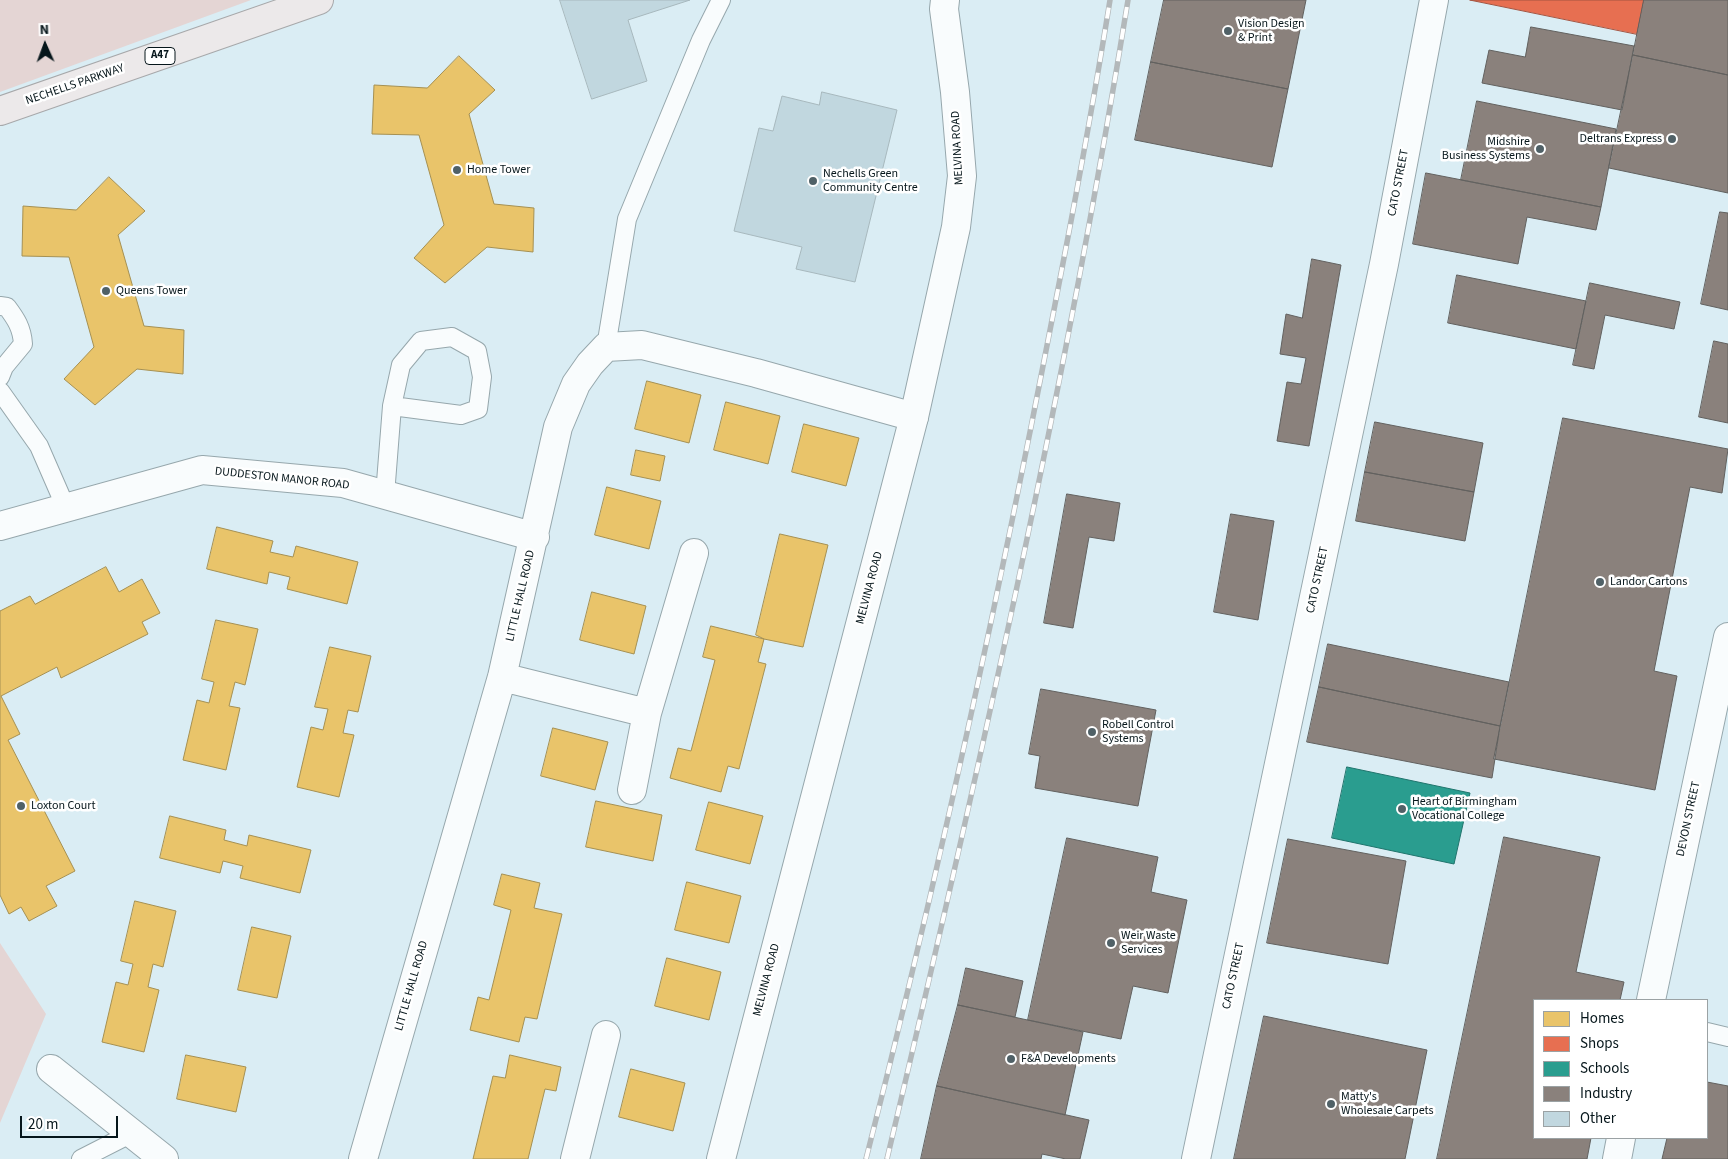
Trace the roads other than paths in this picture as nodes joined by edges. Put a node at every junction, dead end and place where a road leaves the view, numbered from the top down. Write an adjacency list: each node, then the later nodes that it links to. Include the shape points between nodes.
1 (319, 0): 5 (main road, NECHELLS PARKWAY / A47)
2 (722, 0): 7 (lane, via 701,40 627,219)
3 (1434, 0): 33 (street, CATO STREET, via 1384,264)
4 (942, 3): 11 (street, MELVINA ROAD, via 955,92 962,176 956,227)
5 (0, 111)
6 (0, 306): 8 (lane, via 7,307 18,322 23,344)
7 (606, 347): 11 (street, via 642,344 756,372); 15 (street, LITTLE HALL ROAD, via 576,384 558,427)
8 (0, 377)
9 (0, 392): 13 (lane, via 39,446)
10 (392, 406): 10 (lane, via 401,365 421,341 452,337 477,351 482,377 478,409 461,415); 12 (lane)
11 (914, 417): 32 (street, MELVINA ROAD)
12 (385, 495): 13 (street, DUDDESTON MANOR ROAD, via 343,483 202,470); 15 (street, DUDDESTON MANOR ROAD)
13 (66, 508): 14 (street, DUDDESTON MANOR ROAD)
14 (0, 526)
15 (535, 538): 18 (street, LITTLE HALL ROAD)
16 (694, 553): 19 (street)
17 (1728, 638): 21 (street, DEVON STREET)
18 (502, 677): 19 (street); 30 (street, LITTLE HALL ROAD)
19 (647, 713): 20 (street)
20 (632, 790)
21 (1651, 999)
22 (1708, 1032): 24 (lane)
23 (606, 1035): 31 (street)
24 (1728, 1037)
25 (51, 1069): 26 (street)
26 (132, 1133): 28 (lane); 29 (street)
27 (1621, 1139): 34 (street)
28 (81, 1159)
29 (164, 1159)
30 (363, 1159)
31 (575, 1159)
32 (720, 1159)
33 (1196, 1159)
34 (1617, 1159)

